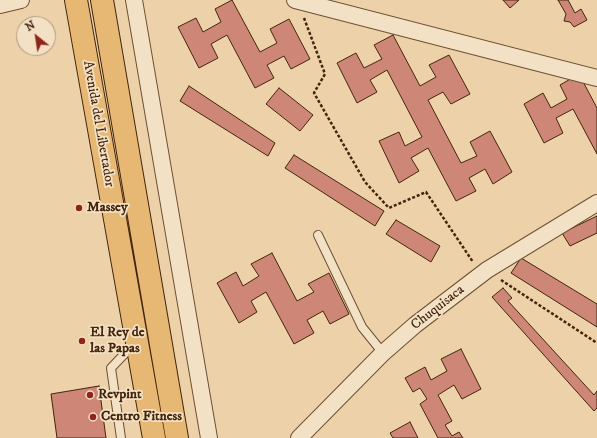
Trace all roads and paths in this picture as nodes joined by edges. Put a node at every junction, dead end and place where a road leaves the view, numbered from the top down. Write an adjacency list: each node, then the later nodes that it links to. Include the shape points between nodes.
1 (21, 0): 6 (street)
2 (76, 0): 11 (main road, Avenida del Libertador)
3 (102, 0): 16 (main road, Avenida del Libertador)
4 (134, 0): 17 (street)
5 (296, 0): 7 (street); 10 (path, via 325,74 314,93 365,182 389,208 426,192 471,261)
6 (0, 5)
7 (597, 78)
8 (597, 203): 10 (street, Chuquisaca)
9 (318, 235): 13 (lane, via 362,327)
10 (487, 270): 12 (path); 13 (street, Chuquisaca, via 415,324)
11 (137, 341): 14 (lane, via 111,368); 15 (main road, Avenida del Libertador)
12 (597, 343)
13 (383, 353): 18 (street, Chuquisaca)
14 (121, 438)
15 (154, 438)
16 (177, 438)
17 (209, 438)
18 (299, 438)

